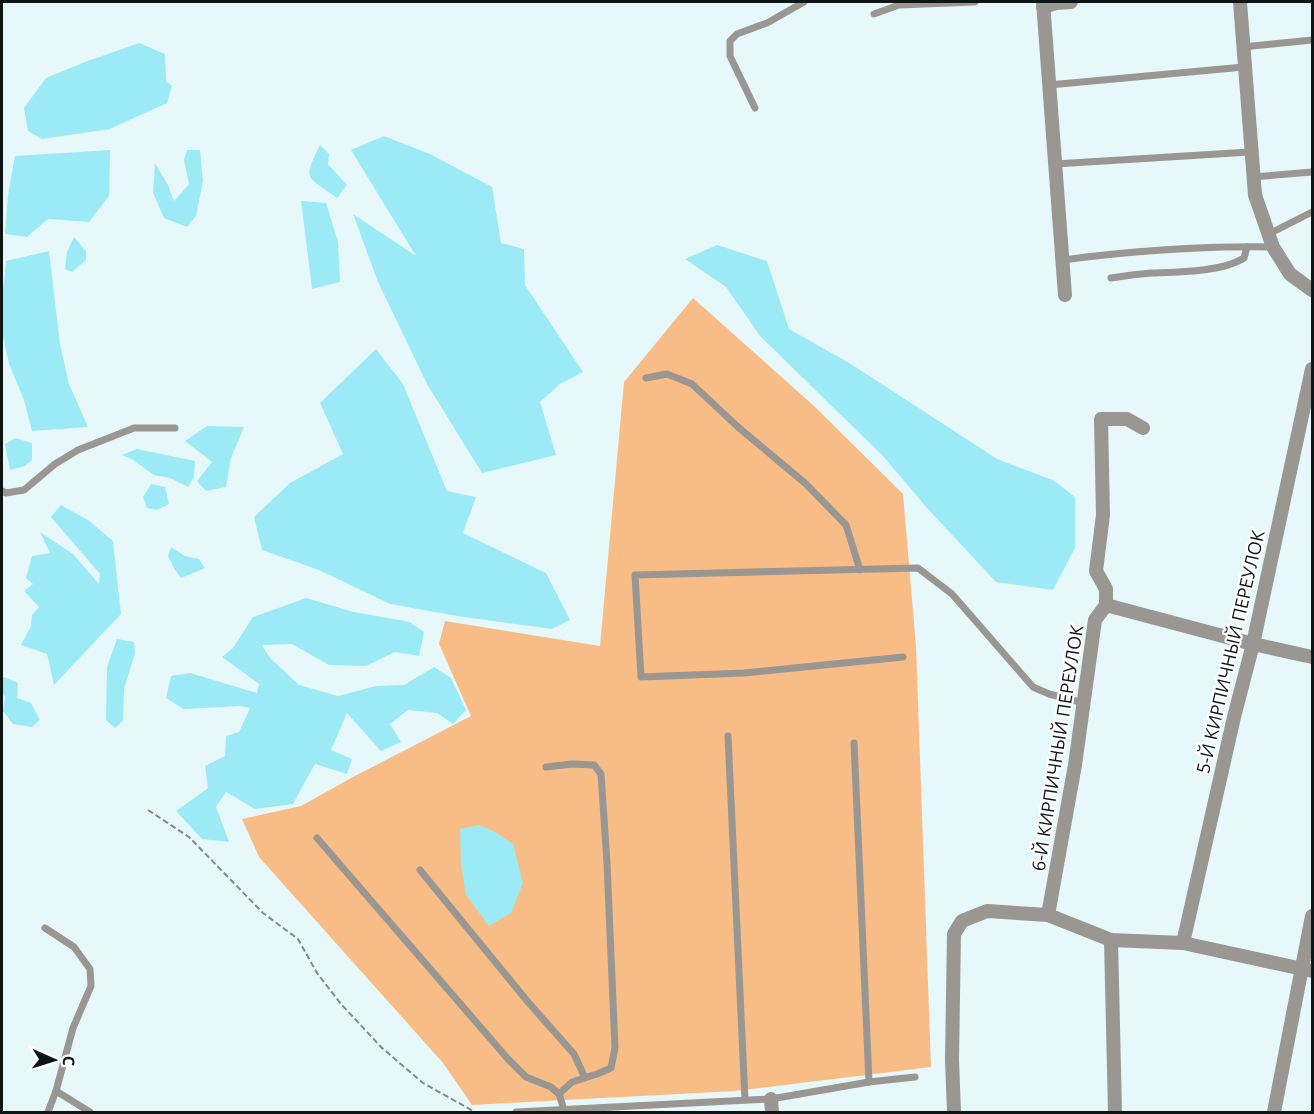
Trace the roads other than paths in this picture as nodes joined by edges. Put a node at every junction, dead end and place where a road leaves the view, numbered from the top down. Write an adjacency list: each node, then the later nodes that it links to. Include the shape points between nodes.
1 (804, 2): 11 (lane, via 730,41 730,56)
2 (975, 2): 6 (lane, via 899,5)
3 (1071, 2): 5 (street)
4 (1240, 2): 8 (street)
5 (1040, 3): 10 (street)
6 (874, 14)
7 (1312, 40): 8 (lane)
8 (1243, 47): 9 (street)
9 (1244, 67): 10 (lane); 12 (street)
10 (1049, 85): 13 (street)
11 (755, 108)
12 (1250, 152): 13 (lane); 15 (street)
13 (1055, 164): 19 (street)
14 (1312, 172): 15 (lane)
15 (1253, 177): 17 (street)
16 (1312, 212): 17 (lane)
17 (1271, 241): 18 (lane); 21 (street, via 1290,274)
18 (1247, 247): 19 (lane); 20 (lane, via 1244,258 1232,263 1192,272)
19 (1062, 260): 22 (street)
20 (1110, 278)
21 (1312, 290)
22 (1065, 295)
23 (1312, 369): 30 (street, 5-Й КИРПИЧНЫЙ ПЕРЕУЛОК)
24 (646, 378): 28 (lane, via 667,374 692,384 806,484 846,525)
25 (175, 428): 27 (lane, via 134,428 78,450 24,490)
26 (1143, 428): 29 (street, via 1127,419 1101,419 1104,515 1096,571 1106,589)
27 (2, 491)
28 (860, 570): 31 (lane, via 635,575 641,677 744,673); 33 (lane, via 918,568 952,594 1033,687)
29 (1106, 605): 30 (street); 33 (street, 6-Й КИРПИЧНЫЙ ПЕРЕУЛОК, via 1095,620)
30 (1253, 644): 32 (street); 43 (street, 5-Й КИРПИЧНЫЙ ПЕРЕУЛОК)
31 (903, 657)
32 (1312, 657)
33 (1084, 703): 39 (street, 6-Й КИРПИЧНЫЙ ПЕРЕУЛОК)
34 (728, 736): 50 (lane)
35 (854, 743): 47 (lane)
36 (546, 767): 46 (lane, via 594,765 601,774 615,1048 611,1068)
37 (317, 838): 49 (lane, via 508,1059 526,1077)
38 (420, 870): 46 (lane, via 574,1054)
39 (1048, 915): 42 (street); 56 (street, via 987,911 962,921 954,934)
40 (1312, 916): 44 (street)
41 (45, 928): 48 (lane, via 74,948 90,969 91,986 73,1028)
42 (1111, 940): 43 (street); 57 (street)
43 (1183, 943): 44 (street)
44 (1307, 969): 58 (street)
45 (915, 1077): 47 (lane)
46 (585, 1078): 49 (lane, via 572,1082)
47 (869, 1082): 51 (lane)
48 (56, 1091): 53 (lane); 54 (lane)
49 (559, 1094): 52 (lane)
50 (745, 1100): 51 (lane); 52 (lane)
51 (771, 1106)
52 (564, 1110): 55 (lane)
53 (48, 1113)
54 (90, 1113)
55 (516, 1113)
56 (954, 1113)
57 (1114, 1113)
58 (1274, 1113)

